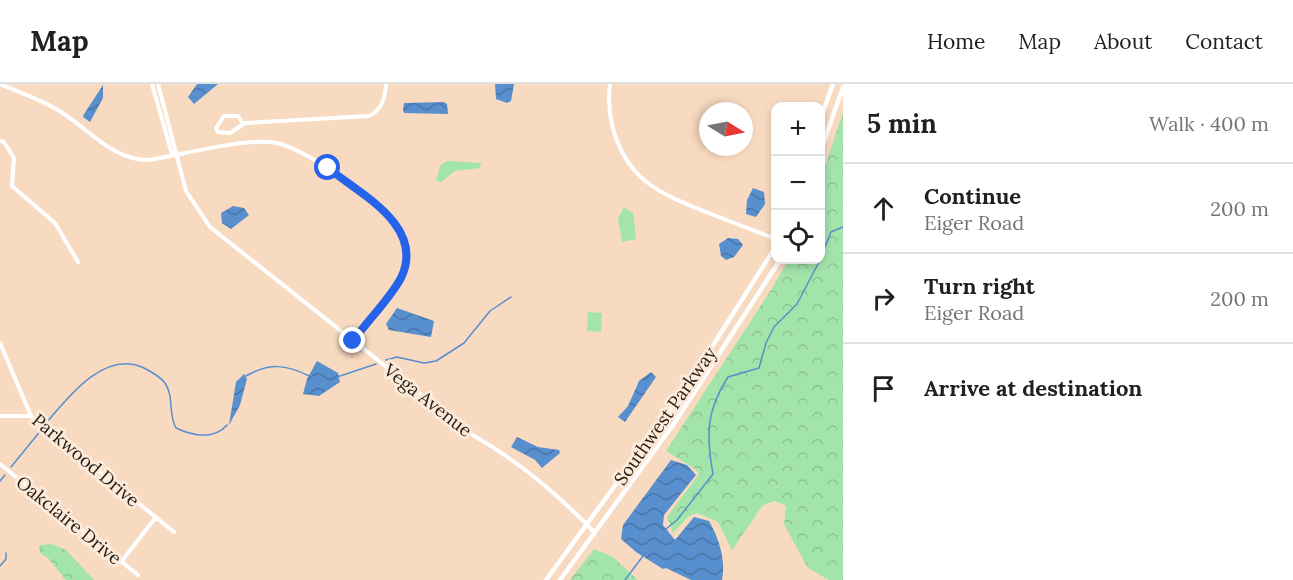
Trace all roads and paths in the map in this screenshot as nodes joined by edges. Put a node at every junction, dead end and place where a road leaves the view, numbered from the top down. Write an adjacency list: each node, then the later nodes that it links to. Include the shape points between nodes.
1 (0, 84): 14 (street, via 57,109 125,158)
2 (152, 84): 14 (street, Vega Avenue, via 171,151)
3 (158, 84): 14 (street, Vega Avenue)
4 (386, 84): 11 (street, via 382,103 369,116)
5 (610, 84): 15 (street, via 608,101 616,142 626,161 649,186)
6 (833, 84): 8 (main road)
7 (843, 87): 10 (main road)
8 (825, 107)
9 (825, 118): 10 (main road)
10 (832, 118): 12 (main road)
11 (243, 124): 11 (street, via 230,133 218,132 216,128 224,116 233,114)
12 (825, 138)
13 (0, 141): 17 (street, via 14,158 12,186 55,223)
14 (176, 156): 19 (street, Vega Avenue, via 186,191 215,232); 19 (street, via 260,142 282,143 319,161 391,218 405,244 403,272)
15 (771, 238)
16 (771, 254): 25 (main road, Southwest Parkway, via 684,391)
17 (78, 262)
18 (777, 264): 27 (main road, Southwest Parkway, via 673,425)
19 (353, 341): 25 (street, Vega Avenue, via 471,434 529,472)
20 (0, 343): 22 (street, Parkwood Drive)
21 (0, 416): 22 (street)
22 (31, 416): 24 (street, Parkwood Drive)
23 (0, 464): 28 (street, Oakclaire Drive)
24 (156, 517): 26 (street, Parkwood Drive); 28 (street)
25 (588, 525): 27 (street, Vega Avenue); 30 (main road, Southwest Parkway)
26 (174, 532)
27 (596, 533): 31 (main road, Southwest Parkway)
28 (121, 562): 29 (street, Oakclaire Drive)
29 (138, 575)
30 (546, 580)
31 (560, 580)

